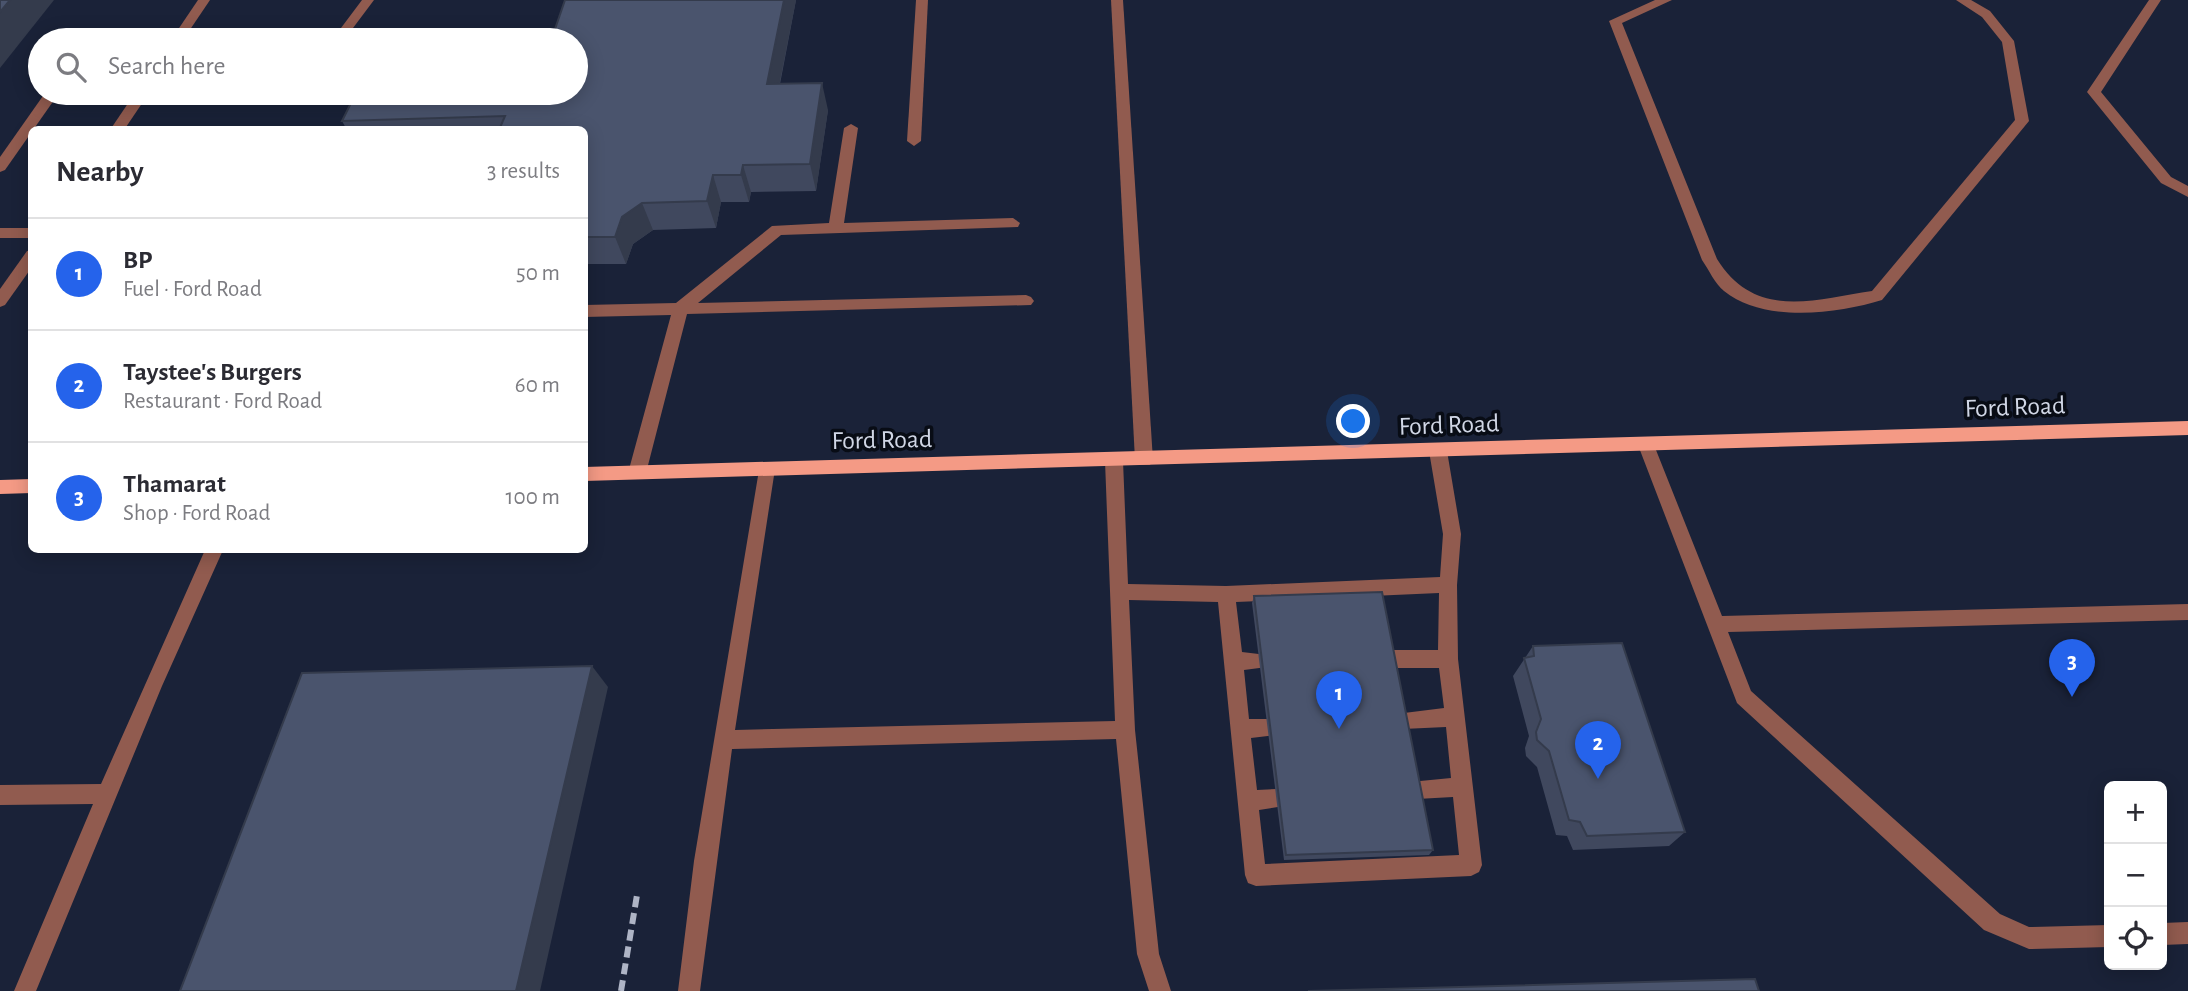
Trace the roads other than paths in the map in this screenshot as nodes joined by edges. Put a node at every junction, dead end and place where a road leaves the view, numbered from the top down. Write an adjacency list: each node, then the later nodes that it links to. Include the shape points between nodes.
1 (204, 0): 8 (lane)
2 (368, 0): 9 (lane)
3 (922, 0): 16 (lane)
4 (1117, 0): 31 (lane)
5 (1666, 0): 6 (lane, via 1615,21 1710,260 1728,286 1749,300 1783,308 1877,296 2022,121 2008,41 1986,14)
6 (1962, 0)
7 (2155, 0): 18 (lane, via 2094,92 2166,180)
8 (185, 28)
9 (347, 28)
10 (44, 105): 12 (lane)
11 (134, 105): 13 (lane)
12 (29, 126)
13 (120, 126)
14 (28, 127): 17 (lane)
15 (851, 128): 20 (lane)
16 (914, 141)
17 (0, 167)
18 (2188, 192)
19 (1013, 223): 20 (lane)
20 (836, 229): 26 (lane, via 777,230)
21 (0, 233): 22 (lane)
22 (28, 233)
23 (28, 261): 25 (lane)
24 (1026, 301): 26 (lane)
25 (0, 302)
26 (681, 308): 27 (lane); 34 (lane)
27 (588, 311)
28 (2188, 428): 29 (main road, Ford Road)
29 (1646, 445): 30 (main road, Ford Road); 43 (lane)
30 (1438, 451): 31 (main road, Ford Road); 39 (lane, via 1454,536)
31 (1144, 460): 32 (main road, Ford Road)
32 (1115, 461): 33 (main road, Ford Road); 40 (lane)
33 (766, 469): 34 (main road, Ford Road); 53 (lane)
34 (637, 473): 35 (main road, Ford Road)
35 (588, 474)
36 (28, 486): 37 (main road)
37 (0, 487)
38 (213, 553): 56 (lane)
39 (1448, 585): 41 (lane); 45 (lane)
40 (1121, 592): 41 (lane); 52 (lane)
41 (1226, 594): 46 (lane)
42 (2188, 612): 43 (lane)
43 (1716, 624): 62 (lane, via 1744,697 1993,922 2029,938)
44 (1391, 659): 45 (lane)
45 (1448, 659): 48 (lane)
46 (1231, 661): 47 (lane); 51 (lane)
47 (1260, 661)
48 (1454, 717): 49 (lane); 54 (lane)
49 (1403, 720)
50 (1268, 728): 51 (lane)
51 (1240, 729): 59 (lane)
52 (1125, 730): 53 (lane); 65 (lane, via 1147,954)
53 (724, 740): 64 (lane)
54 (1462, 787): 55 (lane); 59 (lane, via 1471,865 1256,875)
55 (1417, 789)
56 (106, 794): 57 (lane); 63 (lane)
57 (0, 795)
58 (1277, 799): 59 (lane)
59 (1248, 801)
60 (2188, 933): 61 (lane)
61 (2167, 934)
62 (2104, 936)
63 (24, 991)
64 (689, 991)
65 (1160, 991)

